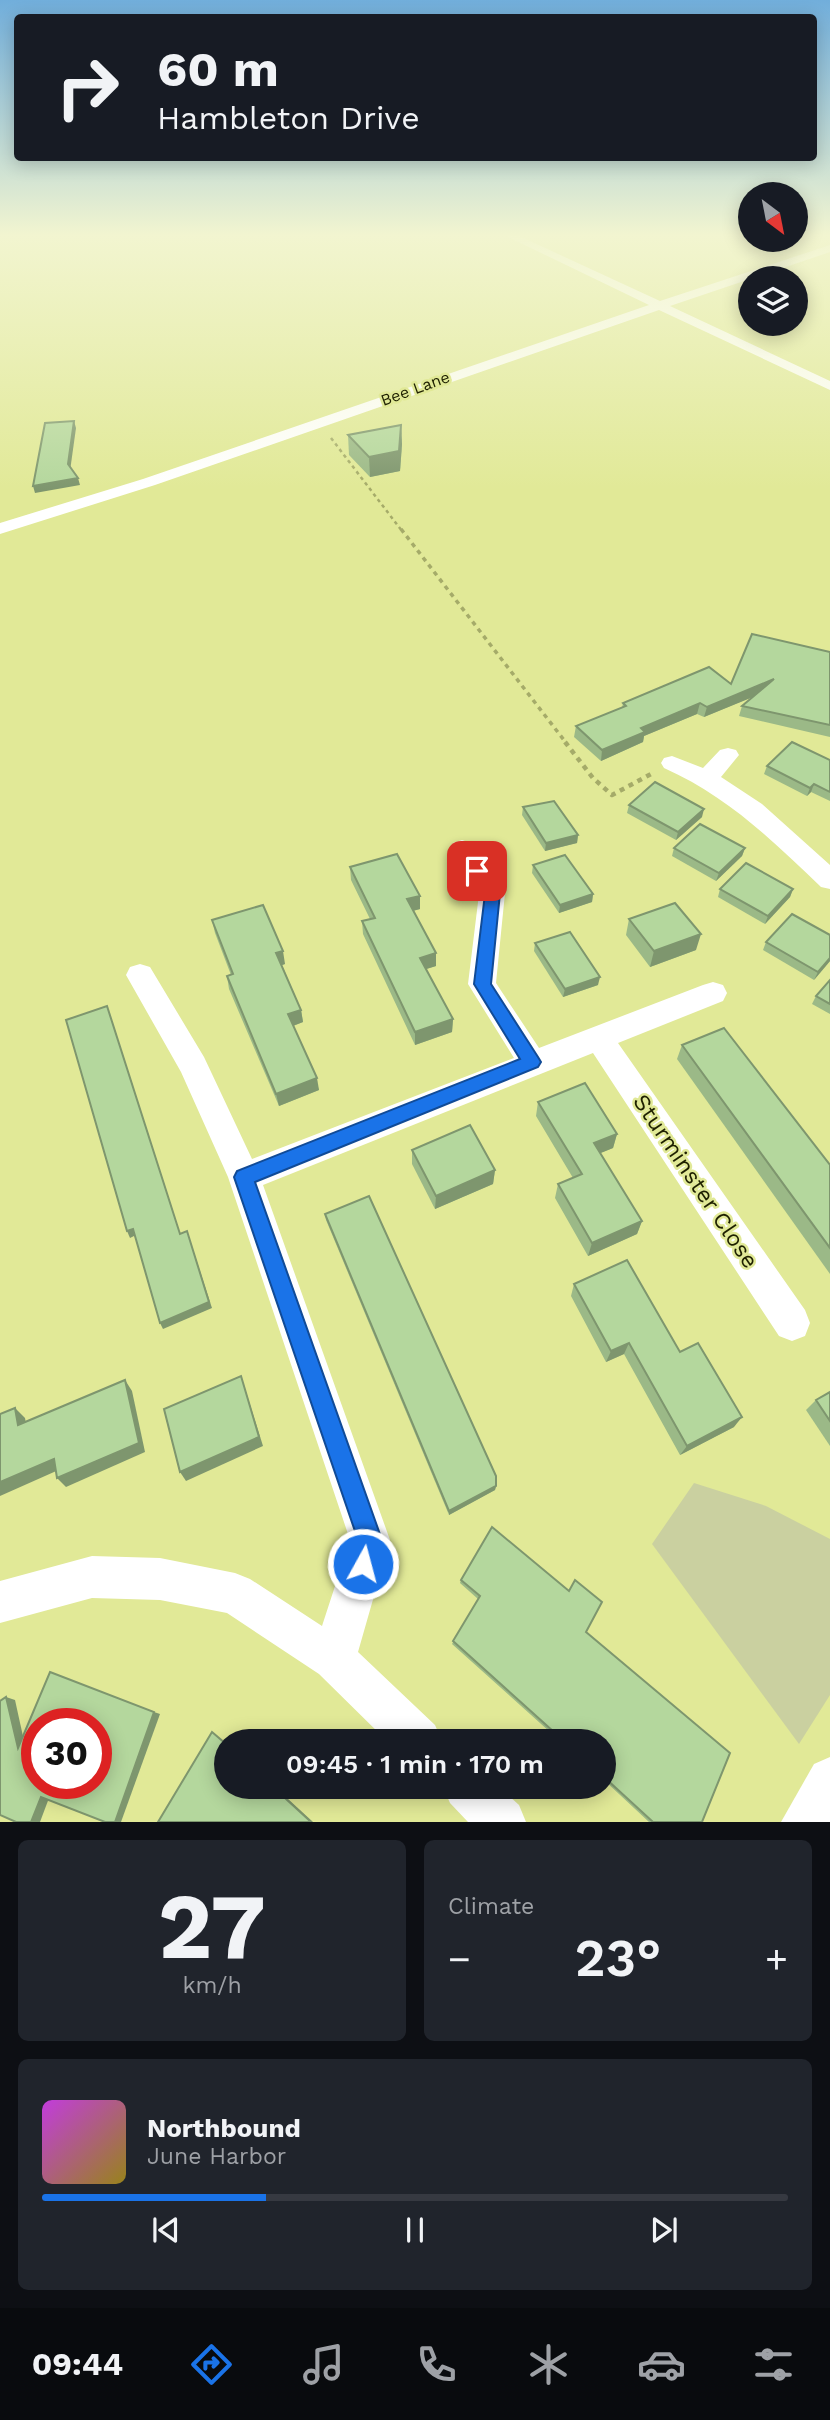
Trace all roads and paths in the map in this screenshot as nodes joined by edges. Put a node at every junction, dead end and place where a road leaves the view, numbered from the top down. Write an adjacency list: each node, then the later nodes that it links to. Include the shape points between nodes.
1 (621, 320): 4 (street, Bee Lane, via 459,372)
2 (690, 320): 3 (street)
3 (830, 386)
4 (320, 424): 5 (street, Bee Lane); 7 (path, via 593,778 612,795)
5 (0, 529)
6 (728, 755): 8 (street)
7 (672, 763): 8 (street)
8 (707, 778): 10 (street, via 754,810)
9 (462, 849): 14 (street, via 492,893 482,984)
10 (830, 880)
11 (140, 975): 15 (street, via 193,1066)
12 (713, 993): 13 (street)
13 (599, 1038): 14 (street); 16 (street, Sturminster Close)
14 (532, 1062): 15 (street)
15 (244, 1177): 18 (street, via 370,1540)
16 (792, 1323)
17 (0, 1602): 18 (street, via 92,1577 160,1579 235,1594)
18 (334, 1659): 19 (street)
19 (407, 1729)
20 (830, 1780): 23 (street)
21 (478, 1799): 22 (street)
22 (502, 1822)
23 (805, 1822)

